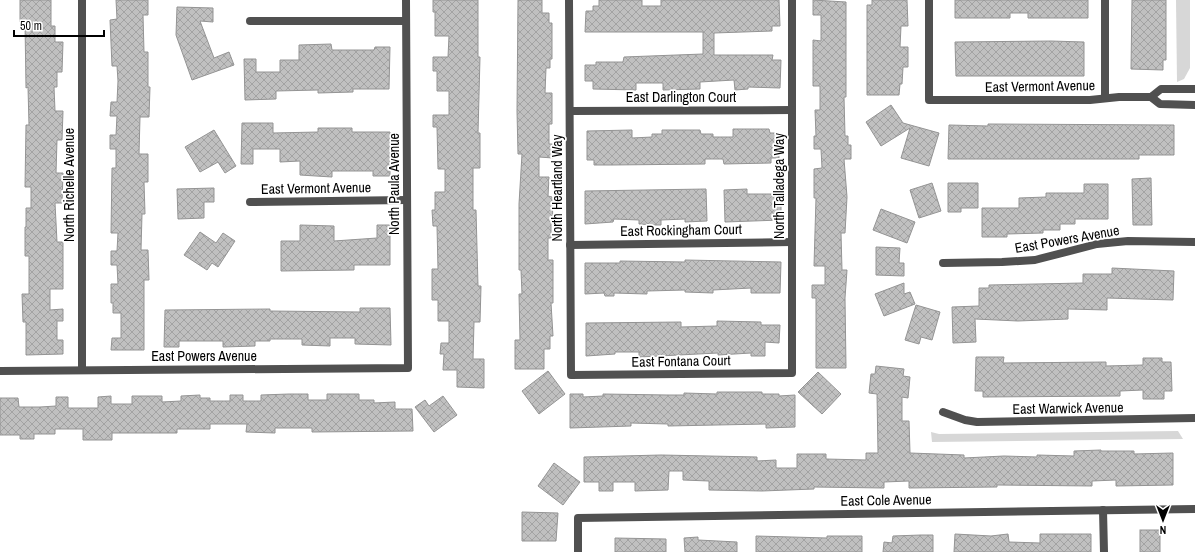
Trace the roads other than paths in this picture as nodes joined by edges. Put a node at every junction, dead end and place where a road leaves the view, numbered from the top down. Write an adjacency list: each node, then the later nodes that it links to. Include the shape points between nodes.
1 (82, 0): 22 (street, North Richelle Avenue)
2 (406, 0): 8 (street, North Paula Avenue)
3 (569, 0): 14 (street, North Heartland Way)
4 (792, 0): 13 (street, North Talladega Way)
5 (929, 0): 11 (street, East Vermont Avenue, via 929,100)
6 (1105, 0): 11 (street)
7 (250, 21): 8 (street)
8 (406, 21): 15 (street, North Paula Avenue)
9 (1195, 89): 10 (street, East Vermont Avenue, via 1161,90)
10 (1151, 97): 11 (street, East Vermont Avenue); 12 (street, East Vermont Avenue, via 1160,104)
11 (1105, 98)
12 (1195, 104)
13 (792, 110): 14 (street, East Darlington Court); 17 (street, North Talladega Way)
14 (570, 111): 19 (street, North Heartland Way)
15 (407, 200): 16 (street, East Vermont Avenue); 21 (street, North Paula Avenue)
16 (250, 202)
17 (792, 242): 19 (street, East Rockingham Court); 24 (street, North Talladega Way)
18 (1195, 242): 20 (street, East Powers Avenue, via 1128,241 1097,244 1035,260)
19 (570, 245): 25 (street, North Heartland Way)
20 (943, 263)
21 (408, 368): 22 (street, East Powers Avenue)
22 (82, 370): 23 (street, East Powers Avenue)
23 (0, 371)
24 (792, 372): 25 (street, East Fontana Court)
25 (571, 375)
26 (943, 412): 27 (street, East Warwick Avenue, via 977,422)
27 (1195, 418)
28 (1195, 509): 29 (street, East Cole Avenue)
29 (1103, 510): 30 (street, East Cole Avenue, via 578,518); 31 (street)
30 (578, 552)
31 (1104, 552)

